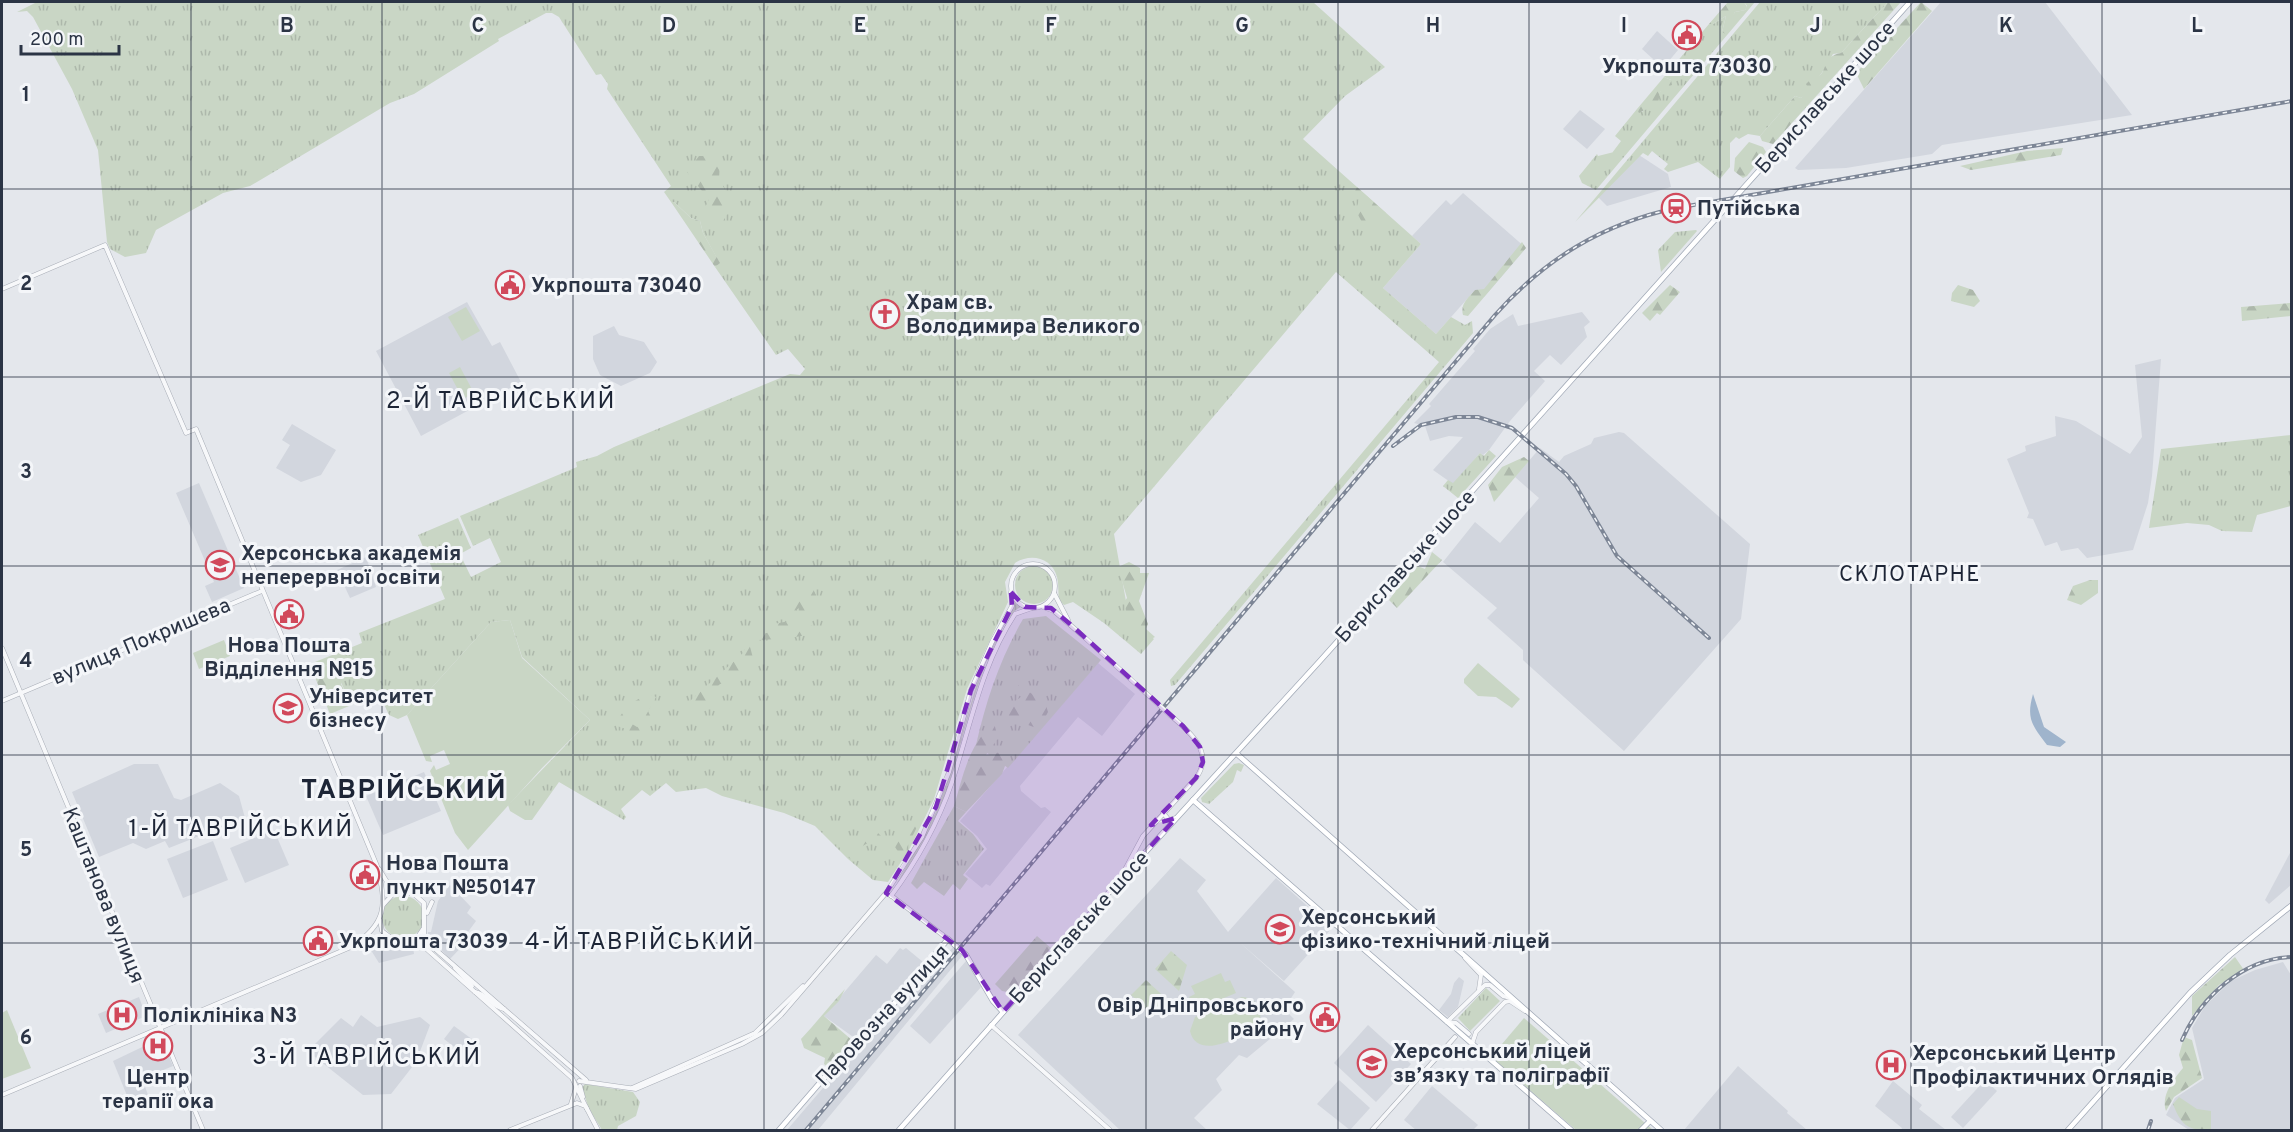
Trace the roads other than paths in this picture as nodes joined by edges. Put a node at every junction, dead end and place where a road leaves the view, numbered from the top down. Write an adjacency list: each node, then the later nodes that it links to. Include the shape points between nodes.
1 (1910, 2): 12 (main road, Бериславське шосе)
2 (2, 289): 3 (street, via 105,244 186,433 196,429)
3 (262, 591): 10 (street, вулиця Покришева); 16 (street)
4 (1011, 592): 5 (street, via 1010,584 1017,570 1030,563 1051,573); 6 (street, via 1019,604); 18 (street, via 1012,606 972,690 936,807 916,848)
5 (1054, 594): 7 (street); 8 (street)
6 (1032, 608): 7 (street); 20 (street, via 1015,614 995,649 939,815)
7 (1039, 608): 8 (street, via 1051,608)
8 (1070, 624): 14 (street, bridge, via 1183,726 1200,747 1203,758 1199,773)
9 (2, 648): 10 (street, Каштанова вулиця)
10 (20, 693): 11 (street, вулиця Покришева); 46 (street, Каштанова вулиця)
11 (2, 701)
12 (1237, 754): 13 (main road, Бериславське шосе); 31 (main road)
13 (1193, 800): 15 (main road, Бериславське шосе); 43 (main road)
14 (1163, 813): 15 (street, via 1169,820); 17 (street, via 1143,836)
15 (1176, 818): 17 (main road, Бериславське шосе)
16 (377, 866): 19 (street, via 389,885); 23 (street)
17 (1119, 880): 40 (main road, Бериславське шосе)
18 (886, 892): 20 (street); 51 (street, via 781,1015 756,1037 636,1089)
19 (405, 893): 21 (street, via 411,887); 23 (street, via 393,894)
20 (891, 896): 27 (street)
21 (424, 903): 24 (street); 24 (street, via 432,902)
22 (2292, 905): 66 (main road, via 2219,965 2176,1008)
23 (383, 906): 25 (street)
24 (426, 916): 26 (street)
25 (380, 920): 28 (street, via 386,935); 30 (street, via 370,934)
26 (423, 928): 29 (street, via 417,938); 32 (street, via 427,942)
27 (948, 939): 40 (main road, Паровозна вулиця, via 966,955); 59 (main road, Паровозна вулиця)
28 (397, 941): 29 (street); 30 (street, via 371,941)
29 (405, 942): 35 (street, via 423,946)
30 (351, 947): 46 (street)
31 (1465, 957): 33 (main road); 34 (street, via 1481,975)
32 (455, 967): 35 (street); 39 (street)
33 (1502, 989): 36 (street); 37 (main road)
34 (1478, 991): 36 (street, via 1490,985); 42 (street)
35 (474, 992): 39 (street); 51 (street)
36 (1503, 996): 37 (street); 38 (street)
37 (1511, 998): 41 (main road)
38 (1500, 1005): 41 (street, via 1510,1001); 47 (street)
39 (504, 1010): 51 (street)
40 (1003, 1012): 44 (main road, Бериславське шосе)
41 (1526, 1012): 55 (main road)
42 (1456, 1016): 43 (street); 45 (street)
43 (1447, 1022): 45 (main road)
44 (991, 1026): 60 (main road, Бериславське шосе); 61 (street)
45 (1456, 1026): 48 (main road); 49 (street)
46 (160, 1028): 52 (street); 56 (street, Каштанова вулиця)
47 (1476, 1032): 48 (street); 50 (street)
48 (1466, 1035): 49 (street); 50 (main road)
49 (1455, 1037): 62 (street)
50 (1472, 1044): 63 (main road)
51 (578, 1084): 53 (street); 54 (street)
52 (2, 1095)
53 (571, 1105): 54 (street, via 580,1103); 57 (street)
54 (587, 1109): 58 (street)
55 (1650, 1120): 64 (main road); 65 (main road)
56 (202, 1131)
57 (510, 1131)
58 (598, 1131)
59 (779, 1131)
60 (899, 1131)
61 (1110, 1131)
62 (1372, 1131)
63 (1571, 1131)
64 (1641, 1131)
65 (1661, 1131)
66 (2068, 1131)

